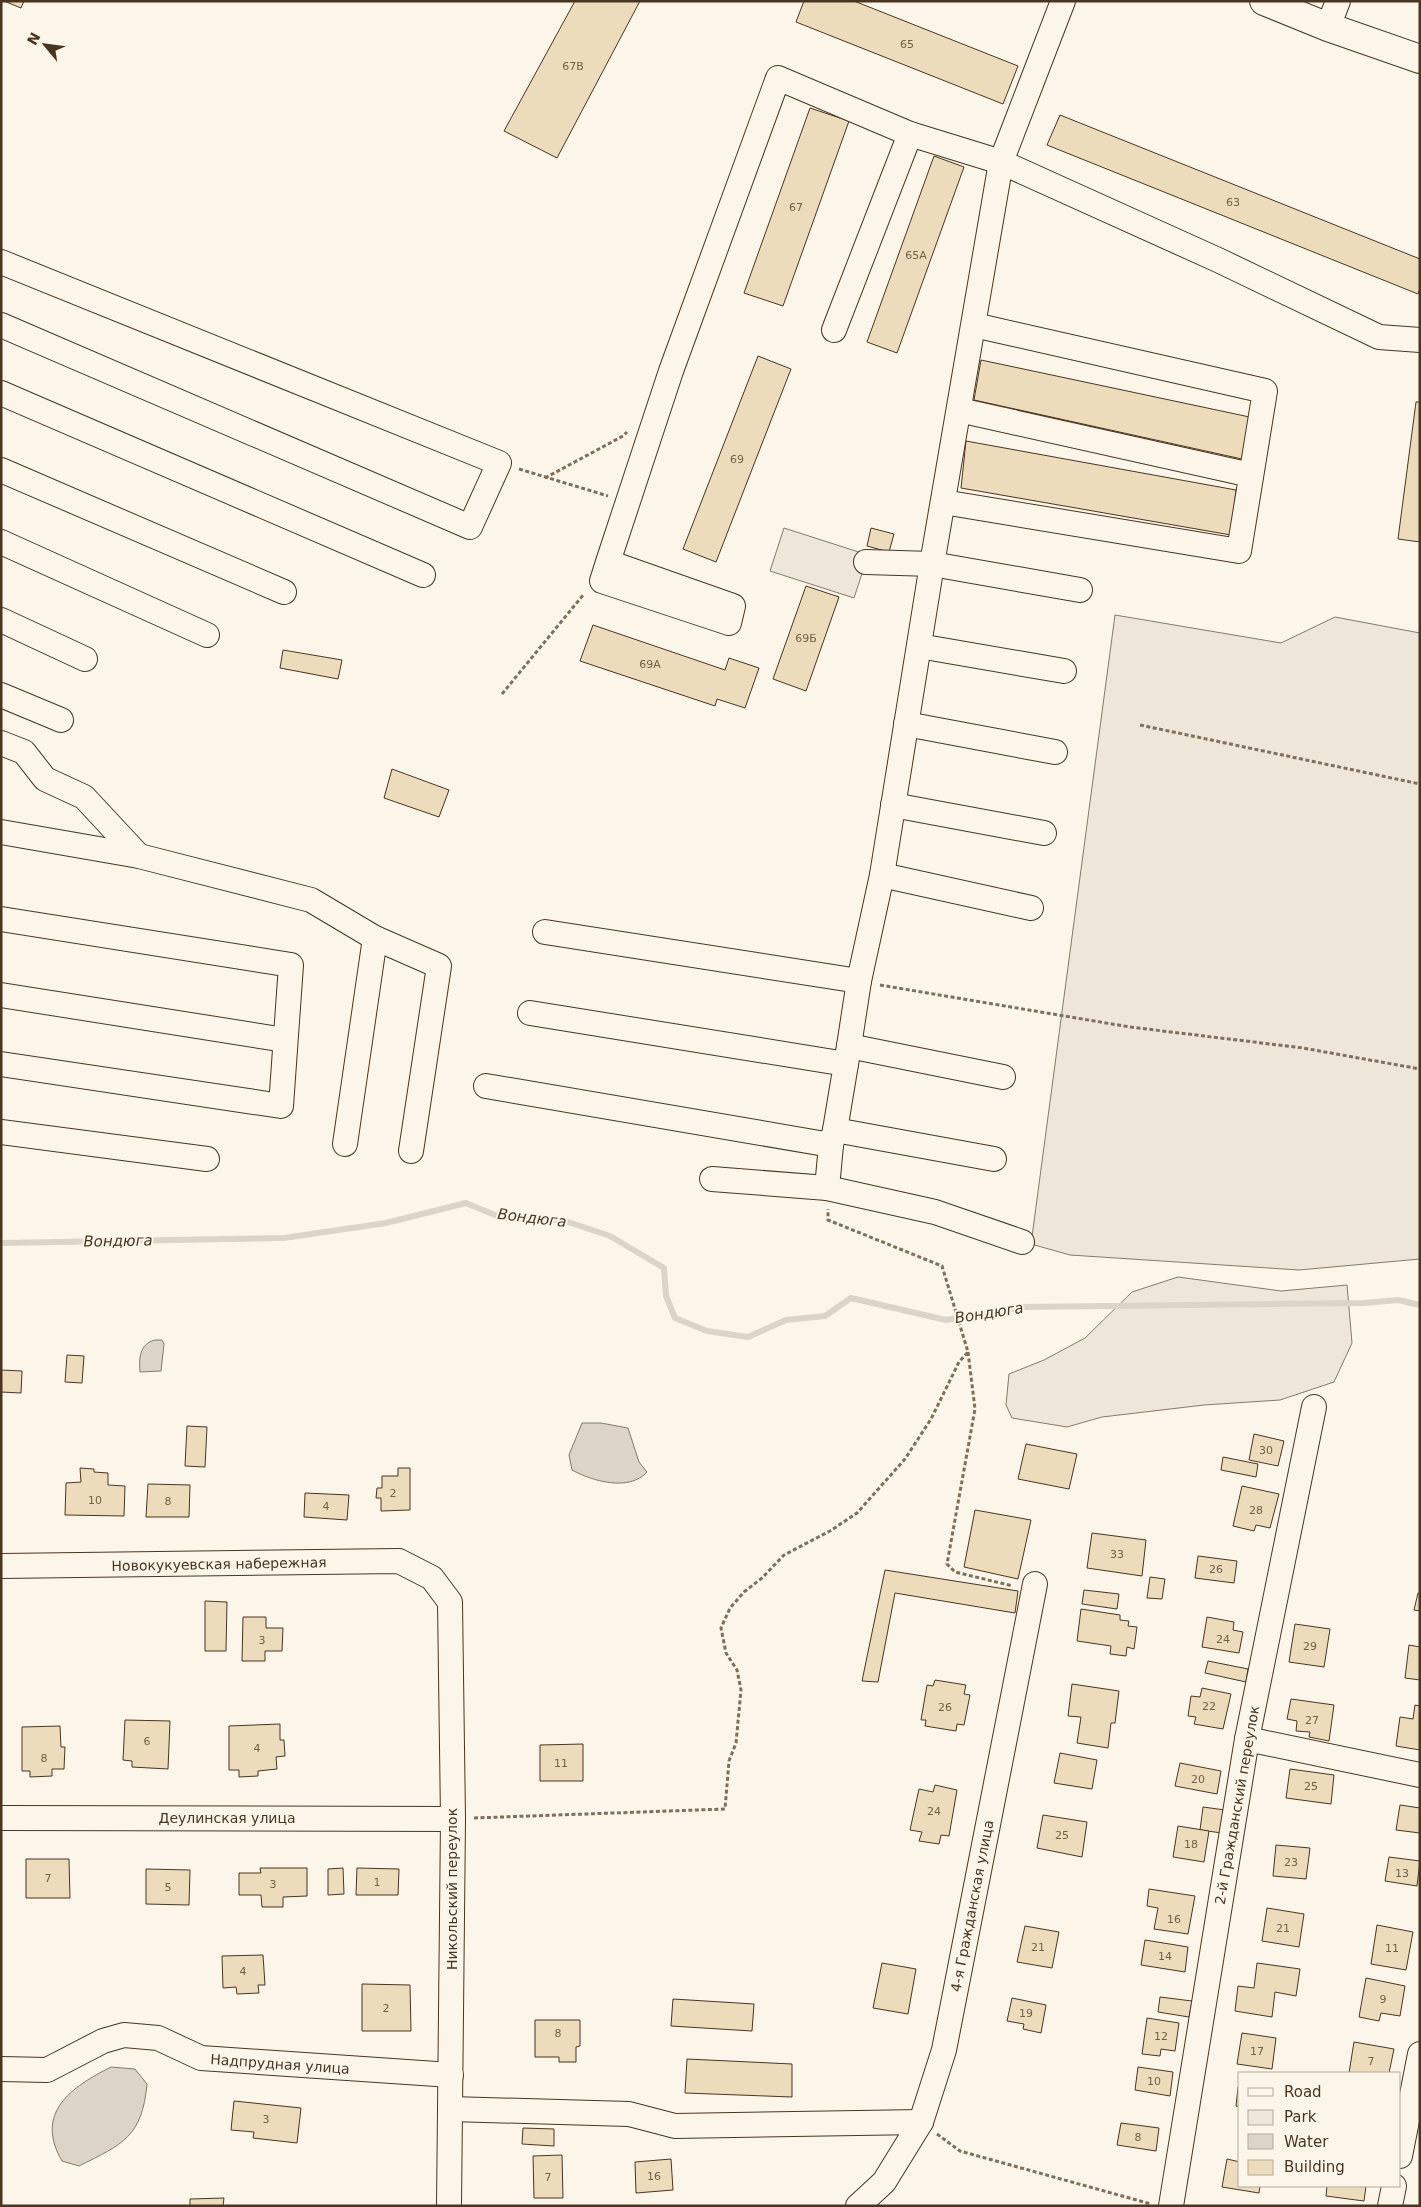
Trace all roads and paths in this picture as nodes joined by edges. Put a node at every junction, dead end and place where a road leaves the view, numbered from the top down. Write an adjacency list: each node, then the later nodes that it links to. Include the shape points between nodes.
1 (1063, 1): 7 (street)
2 (1264, 1): 4 (main road)
3 (1338, 1): 4 (street)
4 (1328, 28): 5 (main road)
5 (1420, 59)
6 (910, 134): 7 (street); 11 (street); 20 (street, via 778,78 671,371)
7 (1001, 162): 10 (street); 12 (street, via 1379,336)
8 (1, 262): 16 (street)
9 (1, 324): 16 (street, via 470,527)
10 (974, 325): 14 (street); 18 (street, via 1265,391)
11 (834, 330)
12 (1420, 340)
13 (1, 394): 26 (street)
14 (959, 410): 18 (street); 21 (street)
15 (629, 429): 19 (path, via 623,436)
16 (499, 462): 19 (path)
17 (1, 470): 28 (street)
18 (1252, 475): 21 (street, via 1239,551)
19 (545, 478): 20 (path)
20 (628, 502): 25 (street)
21 (943, 502): 24 (street)
22 (1, 542): 30 (street)
23 (866, 562): 24 (street)
24 (932, 564): 27 (street); 31 (street)
25 (605, 572): 34 (path)
26 (423, 575)
27 (1080, 590)
28 (284, 592)
29 (1, 620): 32 (street)
30 (207, 635)
31 (919, 646): 33 (street); 37 (street)
32 (85, 659)
33 (1064, 672)
34 (502, 694)
35 (1, 695): 36 (street)
36 (61, 720)
37 (906, 724): 40 (street); 42 (street)
38 (1140, 725): 41 (path)
39 (1, 743): 45 (street, via 24,752 45,779 84,797)
40 (1055, 752)
41 (1420, 784)
42 (893, 805): 44 (street); 46 (street)
43 (1, 832): 45 (street)
44 (1044, 833)
45 (139, 856): 50 (street, via 311,900)
46 (882, 875): 47 (street); 51 (street)
47 (1031, 908)
48 (1, 919): 54 (street, via 291,965)
49 (545, 932): 51 (street)
50 (375, 938): 62 (street); 63 (street, via 439,966)
51 (859, 981): 55 (street); 57 (path, via 1130,1027 1303,1048)
52 (1, 995): 54 (street)
53 (530, 1013): 55 (street)
54 (285, 1040): 56 (street, via 281,1106)
55 (847, 1055): 58 (street); 61 (street)
56 (1, 1064)
57 (1420, 1069)
58 (1004, 1077)
59 (486, 1086): 61 (street)
60 (1, 1132): 64 (street)
61 (833, 1138): 65 (street); 67 (street)
62 (345, 1144)
63 (411, 1151)
64 (207, 1159)
65 (994, 1159)
66 (712, 1179): 67 (street)
67 (827, 1188): 68 (street, via 935,1212); 69 (path, via 828,1220 942,1266)
68 (1022, 1242)
69 (968, 1352): 73 (path, via 975,1409 946,1564 955,1572); 77 (path, via 959,1362 905,1459 857,1513 784,1555 730,1608 721,1628 726,1653 742,1690 736,1743 729,1762 725,1809)
70 (1314, 1407): 74 (street, 2-й Гражданский переулок)
71 (1, 1566): 72 (street, Новокукуевская набережная, via 399,1561)
72 (432, 1578): 77 (street, Никольский переулок, via 450,1602)
73 (1034, 1587): 82 (street, 4-я Гражданская улица, via 944,2050)
74 (1247, 1739): 75 (street); 88 (street, 2-й Гражданский переулок)
75 (1420, 1775)
76 (1, 1818): 77 (street, Деулинская улица)
77 (453, 1819): 80 (street, Никольский переулок)
78 (1420, 2054): 83 (street)
79 (1, 2069): 80 (street, Надпрудная улица, via 48,2070 103,2041 124,2034 158,2038 201,2058)
80 (451, 2076): 81 (street, Никольский переулок)
81 (451, 2109): 82 (street, via 629,2114 675,2126); 85 (street, Никольский переулок)
82 (921, 2122): 86 (street, 4-я Гражданская улица, via 884,2182); 87 (path, via 960,2151)
83 (1401, 2151)
84 (1394, 2187): 89 (street)
85 (449, 2206)
86 (858, 2206)
87 (1159, 2206)
88 (1171, 2206)
89 (1390, 2206)

